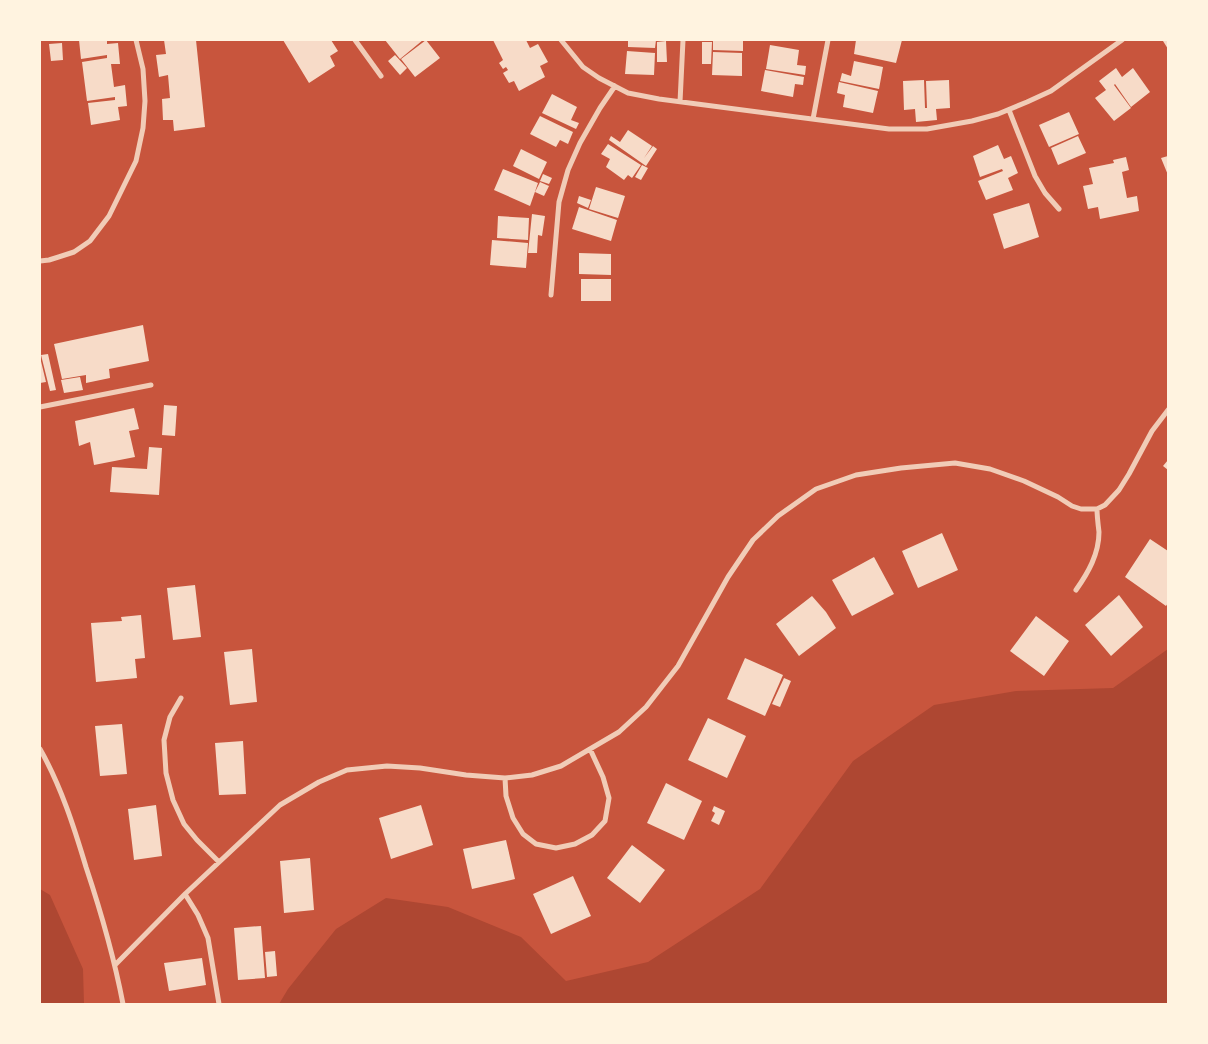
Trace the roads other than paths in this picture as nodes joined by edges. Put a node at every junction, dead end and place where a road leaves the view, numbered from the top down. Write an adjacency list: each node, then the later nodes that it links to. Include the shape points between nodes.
1 (136, 40): 13 (street, via 143,69 145,101 136,161 109,216 90,241 74,252)
2 (356, 40): 7 (street)
3 (561, 40): 8 (street, via 583,67)
4 (683, 40): 9 (street)
5 (828, 40): 11 (street)
6 (1122, 40): 10 (street, via 1051,91)
7 (381, 76)
8 (615, 86): 9 (street, via 628,93); 14 (street, via 580,143 568,170 559,202)
9 (680, 102): 11 (street)
10 (1009, 110): 11 (street, via 928,129 889,129); 12 (street, via 1035,176 1044,193)
11 (814, 119)
12 (1059, 209)
13 (40, 261)
14 (551, 295)
15 (151, 385): 16 (street)
16 (40, 407)
17 (1168, 410): 18 (street, via 1152,431 1119,490 1105,505)
18 (1097, 508): 19 (street, via 1099,534 1096,550); 22 (street, via 1081,509 1024,481 990,469 955,463 856,475 816,489 778,516 753,540 728,576 678,666 646,707 619,732)
19 (1076, 590)
20 (181, 698): 24 (street, via 170,717 164,740 166,773 184,824)
21 (40, 749): 26 (street, via 51,768 70,818)
22 (590, 749): 23 (street, via 561,766 532,775); 23 (street, via 609,798 605,821 592,835 575,844 556,848 536,844 524,834 513,818 506,796)
23 (505, 778): 24 (street, via 388,766 347,770 280,805)
24 (219, 862): 25 (street)
25 (185, 894): 26 (street); 28 (street, via 208,938)
26 (115, 965): 27 (street)
27 (123, 1004)
28 (220, 1004)

